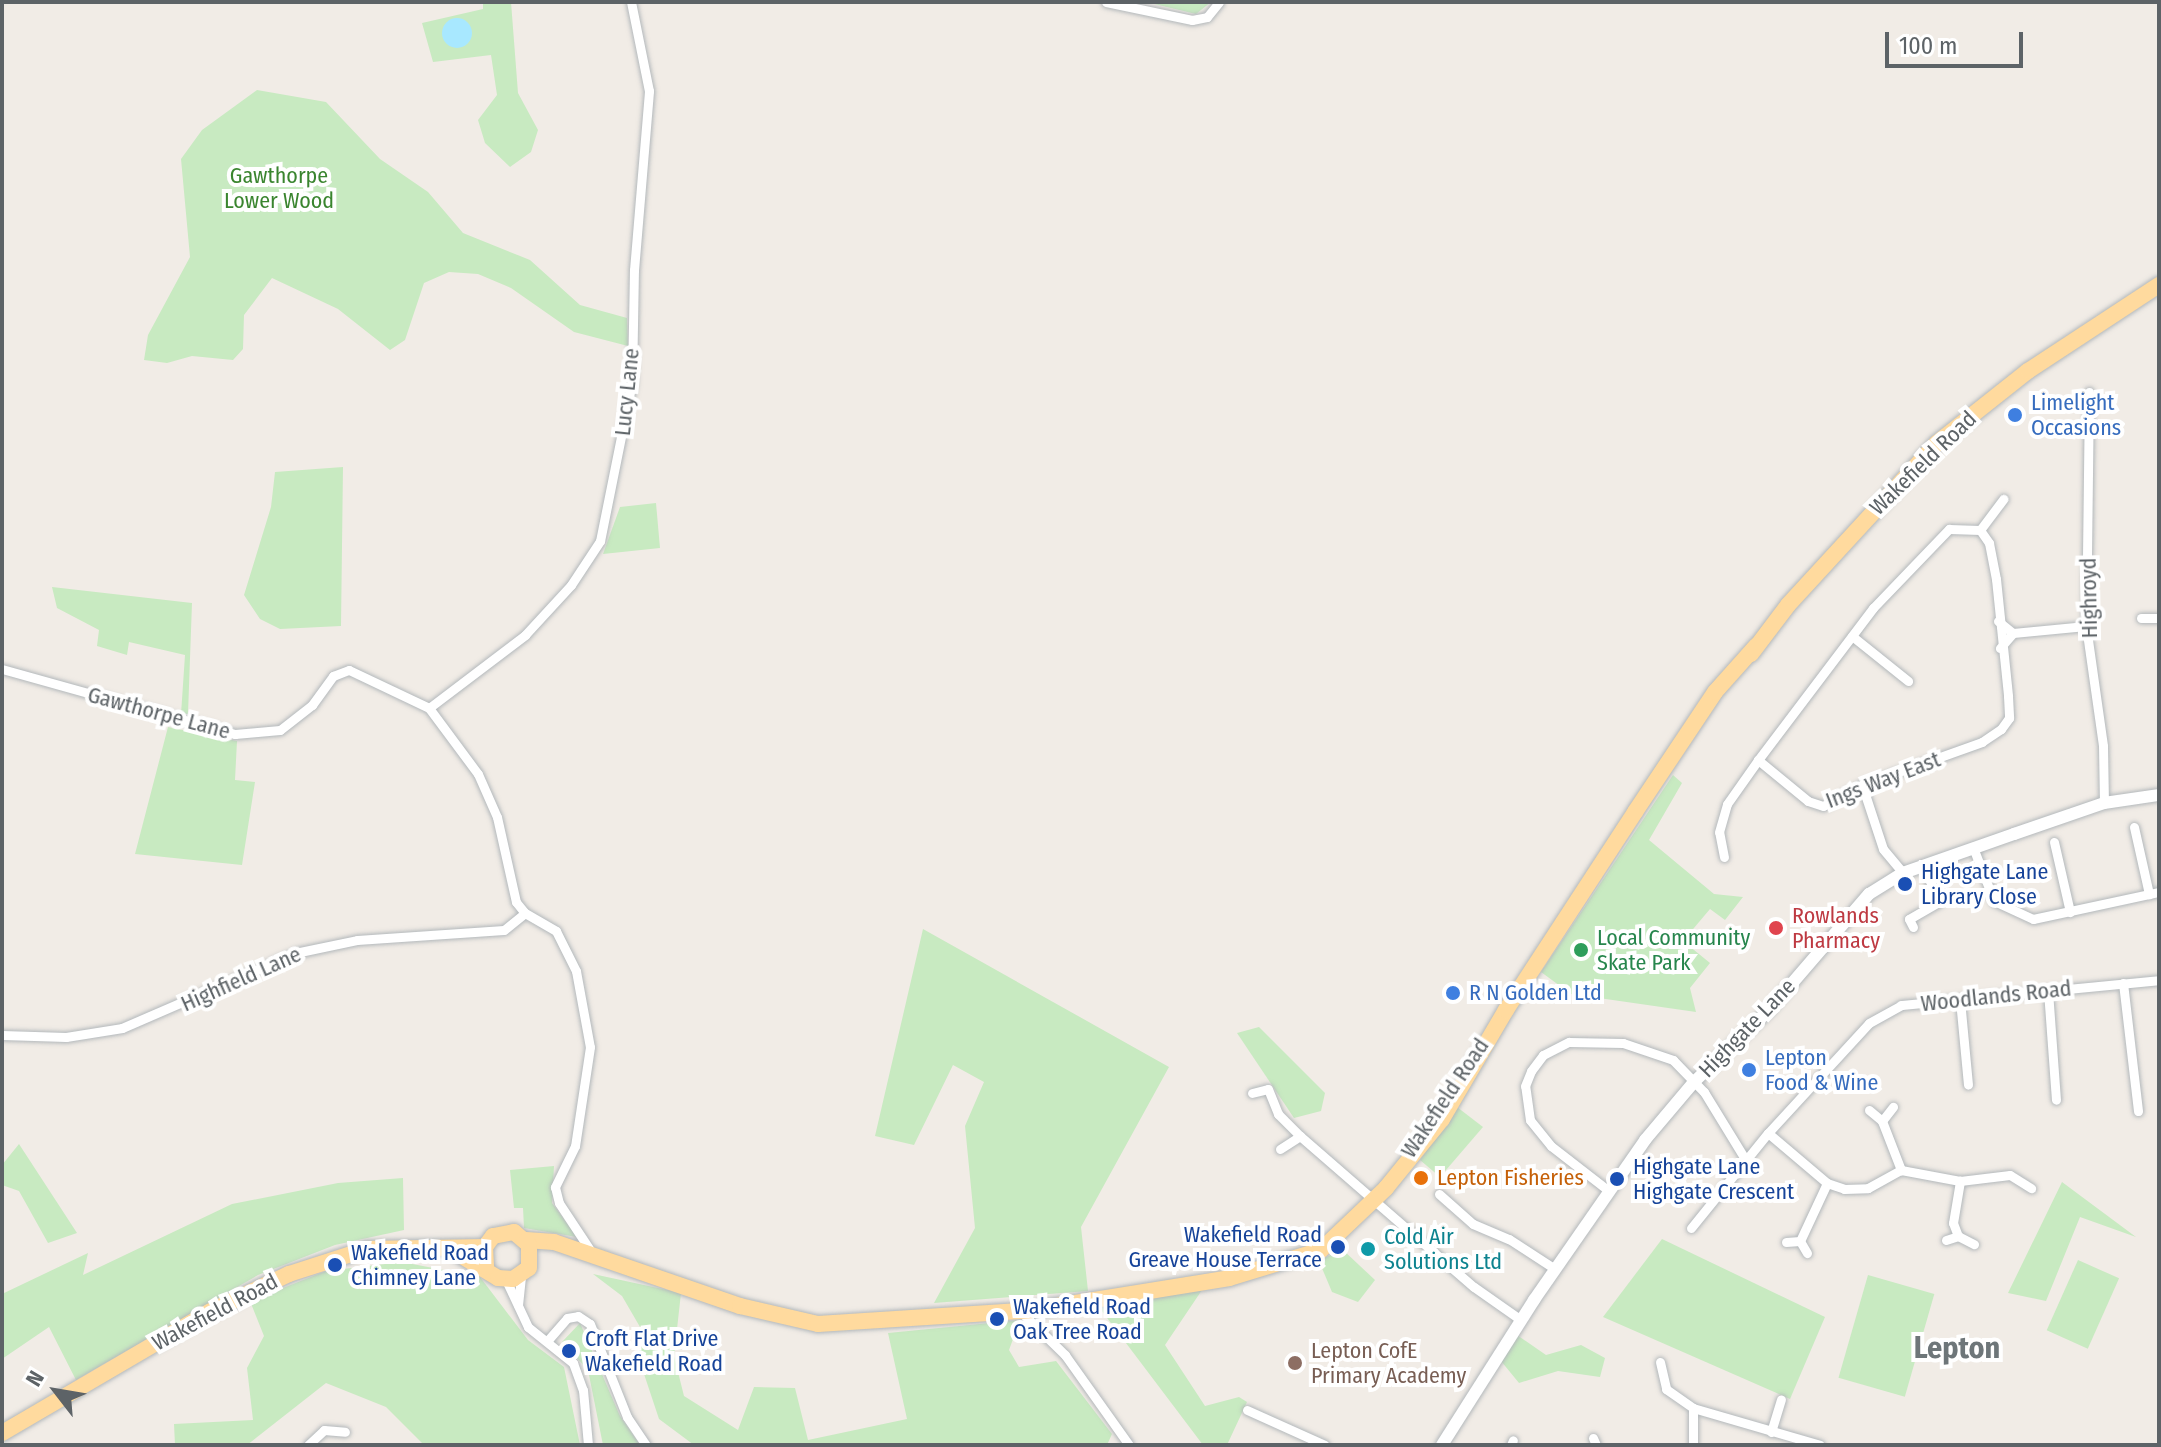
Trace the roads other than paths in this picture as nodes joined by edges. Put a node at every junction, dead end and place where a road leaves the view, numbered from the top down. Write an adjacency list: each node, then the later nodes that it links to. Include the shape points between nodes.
1 (631, 2): 17 (street, Lucy Lane, via 649,91 634,270 632,383 603,530 571,585 525,635)
2 (1106, 2): 3 (street, via 1192,20 1207,17)
3 (1219, 2)
4 (2159, 285): 56 (highway, Wakefield Road, via 2028,371 1937,443 1756,646 1673,757 1506,1010 1442,1119)
5 (2089, 392): 11 (street, Highroyd)
6 (2003, 499): 7 (street)
7 (1980, 530): 10 (street, Ings Way East, via 1989,543); 13 (street, via 1949,529 1894,582)
8 (2141, 618): 9 (street)
9 (2159, 618)
10 (1998, 621): 12 (street); 14 (street, Ings Way East)
11 (2086, 626): 12 (street); 21 (street, Highroyd, via 2103,746)
12 (2013, 633): 14 (street)
13 (1852, 636): 16 (street); 18 (street)
14 (2000, 648): 19 (street, Ings Way East, via 2009,718 2001,729 1982,742)
15 (2, 669): 17 (street, Gawthorpe Lane, via 235,734 280,730 312,705 333,676 349,670)
16 (1908, 681)
17 (429, 708): 30 (street, via 478,774 497,817 511,891)
18 (1758, 760): 19 (street, Ings Way East, via 1815,805); 25 (street, via 1720,820)
19 (1862, 785): 27 (street, via 1883,849)
20 (2159, 795): 21 (street, Highgate Lane)
21 (2104, 803): 24 (street, Highgate Lane)
22 (2134, 827): 28 (street)
23 (2054, 842): 29 (street)
24 (1974, 850): 26 (street, Highgate Lane); 29 (street, via 1984,885 2011,913 2033,919)
25 (1724, 857)
26 (1922, 866): 27 (street, Highgate Lane); 31 (street, via 1940,901 1909,919)
27 (1903, 873): 37 (street, Highgate Lane, via 1857,905 1770,1009)
28 (2154, 893): 29 (street)
29 (2070, 912)
30 (525, 913): 36 (street, Highfield Lane, via 504,930 357,940 295,953 122,1028 66,1037); 67 (street, via 556,931 576,971 586,1014 590,1047 575,1146 555,1187 559,1203)
31 (1913, 927)
32 (2159, 980): 33 (street, Woodlands Road)
33 (2123, 983): 34 (street, Woodlands Road); 43 (street)
34 (2048, 991): 35 (street, Woodlands Road); 40 (street)
35 (1960, 1000): 38 (street); 45 (street, Woodlands Road, via 1901,1005 1869,1023)
36 (2, 1035)
37 (1694, 1082): 48 (street); 55 (street, Highgate Lane); 55 (street, via 1673,1060 1623,1043 1569,1042 1537,1063 1525,1086 1533,1125 1580,1172)
38 (1968, 1085)
39 (1252, 1093): 46 (street, via 1268,1089 1278,1114)
40 (2056, 1100)
41 (1893, 1107): 44 (street)
42 (1869, 1110): 44 (street)
43 (2138, 1111)
44 (1882, 1121): 50 (street)
45 (1768, 1133): 48 (street, Woodlands Road); 53 (street)
46 (1300, 1136): 47 (street); 56 (street)
47 (1280, 1149)
48 (1745, 1159): 58 (street, Woodlands Road)
49 (2012, 1164): 51 (street)
50 (1901, 1170): 52 (street); 53 (street, via 1868,1188)
51 (2010, 1175): 52 (street); 54 (street)
52 (1960, 1181): 59 (street, via 1953,1223)
53 (1827, 1183): 61 (street)
54 (2031, 1188)
55 (1609, 1191): 70 (street, Highgate Lane)
56 (1381, 1193): 73 (highway, Wakefield Road, via 1321,1250 1229,1278); 74 (street, via 1474,1287)
57 (1439, 1194): 70 (street, via 1473,1224 1509,1239)
58 (1691, 1228)
59 (1958, 1236): 60 (street); 63 (street)
60 (1946, 1240)
61 (1800, 1241): 62 (street); 68 (street)
62 (1786, 1242)
63 (1974, 1244)
64 (485, 1247): 65 (highway, Wakefield Road); 66 (highway, Wakefield Road, via 500,1232 514,1232); 69 (highway)
65 (446, 1248): 69 (highway, Wakefield Road); 83 (highway, Wakefield Road, via 367,1249 267,1283)
66 (529, 1248): 67 (highway, Wakefield Road); 71 (highway)
67 (592, 1253): 73 (highway, Wakefield Road, via 740,1306 818,1324)
68 (1807, 1253)
69 (486, 1267): 71 (highway, Wakefield Road)
70 (1555, 1269): 74 (street, Highgate Lane)
71 (513, 1278): 72 (street); 72 (street)
72 (518, 1305): 75 (street, via 528,1327)
73 (1016, 1307): 80 (street, via 1065,1355)
74 (1521, 1320): 90 (street, Highgate Lane)
75 (548, 1340): 85 (street, via 579,1376); 86 (street, via 567,1318 578,1316 590,1324 627,1417)
76 (1660, 1362): 78 (street, via 1666,1389)
77 (1781, 1400): 82 (street)
78 (1693, 1408): 82 (street); 91 (street)
79 (1247, 1410): 89 (street)
80 (1119, 1431): 87 (street); 88 (street)
81 (345, 1432): 84 (street, via 322,1426)
82 (1771, 1432): 92 (street)
83 (2, 1433)
84 (308, 1445)
85 (588, 1445)
86 (646, 1445)
87 (1113, 1445)
88 (1129, 1445)
89 (1325, 1445)
90 (1442, 1445)
91 (1693, 1445)
92 (1820, 1445)

